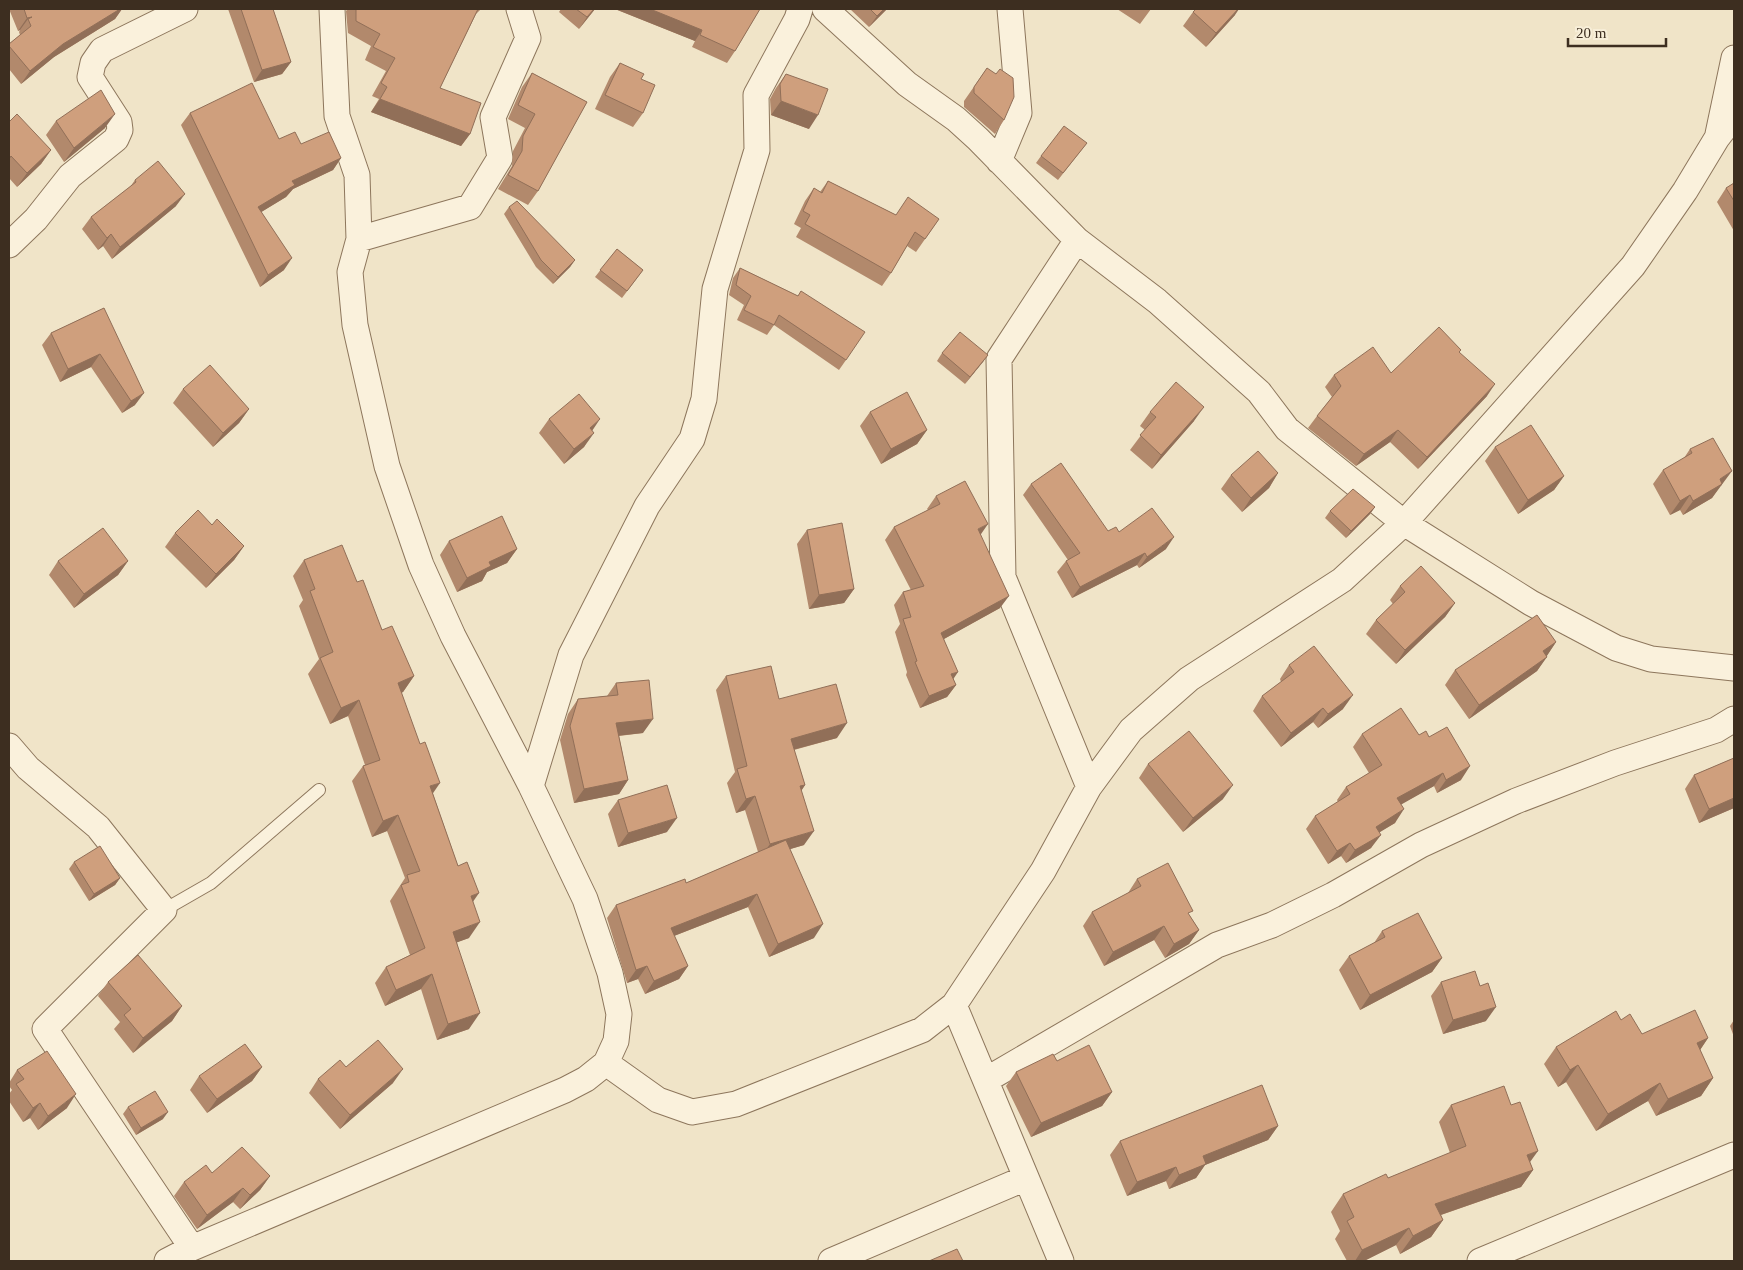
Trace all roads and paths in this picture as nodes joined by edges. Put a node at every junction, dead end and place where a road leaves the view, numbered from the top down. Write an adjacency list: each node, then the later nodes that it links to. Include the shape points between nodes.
1 (185, 9): 13 (street, via 102,50 92,63 90,77 119,122 116,139 70,176 36,219)
2 (332, 9): 11 (street, via 337,116 358,175)
3 (519, 9): 11 (street, via 528,38 493,117 500,158 470,207)
4 (800, 9): 18 (street, via 756,95 757,150 715,289 704,399 692,439 648,506 571,655)
5 (826, 9): 10 (street, via 907,84 956,119)
6 (1010, 9): 10 (street, via 1019,113)
7 (1734, 58): 9 (street)
8 (1734, 116): 9 (street)
9 (1717, 138): 14 (street, via 1634,266)
10 (999, 161): 12 (street)
11 (358, 239): 18 (street, via 350,272 354,326 387,466 421,565 449,627)
12 (1077, 240): 14 (street, via 1157,301 1259,392 1287,429); 19 (street, via 999,359 1003,578)
13 (9, 245)
14 (1404, 523): 15 (street, via 1531,603 1616,648 1651,659 1687,664); 19 (street, via 1342,580 1189,679 1131,730)
15 (1728, 661)
16 (1734, 719): 24 (street, via 1716,730 1615,763 1516,801 1421,845 1333,896 1272,925 1217,945)
17 (9, 746): 21 (street, via 28,768 98,827)
18 (531, 786): 23 (street, via 585,899 610,973 619,1014 616,1042)
19 (1090, 787): 22 (street, via 1043,871)
20 (319, 790): 21 (lane, via 212,883)
21 (164, 910): 27 (street, via 45,1028)
22 (954, 1005): 23 (street, via 922,1030 736,1104 692,1112 658,1100); 24 (street)
23 (606, 1063): 27 (street, via 565,1090)
24 (986, 1080): 26 (street)
25 (1734, 1156): 31 (street)
26 (1026, 1178): 29 (street); 30 (street)
27 (192, 1248): 28 (street)
28 (167, 1261)
29 (831, 1261)
30 (1061, 1261)
31 (1480, 1261)

